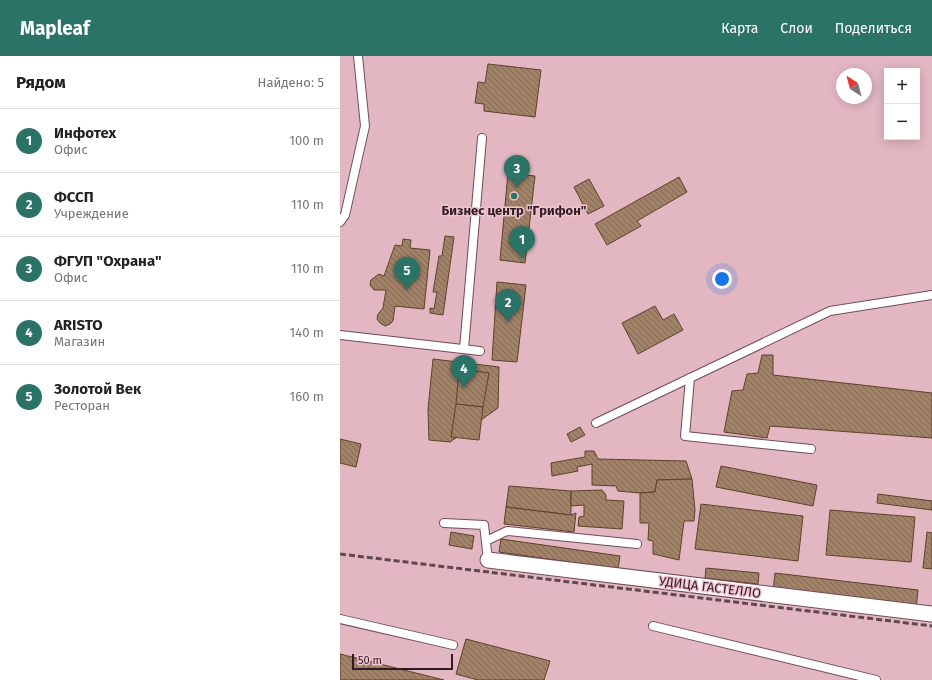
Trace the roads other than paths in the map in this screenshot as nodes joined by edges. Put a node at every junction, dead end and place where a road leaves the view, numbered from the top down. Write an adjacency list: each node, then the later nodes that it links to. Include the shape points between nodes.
1 (358, 56): 3 (lane, via 365,126 346,215)
2 (482, 138): 6 (lane)
3 (340, 222)
4 (932, 295): 8 (lane, via 830,311)
5 (340, 335): 6 (lane)
6 (464, 350): 7 (lane)
7 (480, 351)
8 (690, 378): 9 (lane); 10 (lane, via 685,436)
9 (596, 423)
10 (811, 449)
11 (444, 522): 12 (lane, via 484,525)
12 (486, 541): 13 (lane, via 507,531); 14 (lane)
13 (637, 544)
14 (488, 560): 15 (street, УДИЦА ГАСТЕЛЛО)
15 (932, 614)
16 (340, 619): 18 (lane)
17 (653, 626): 19 (lane)
18 (453, 645)
19 (876, 680)

